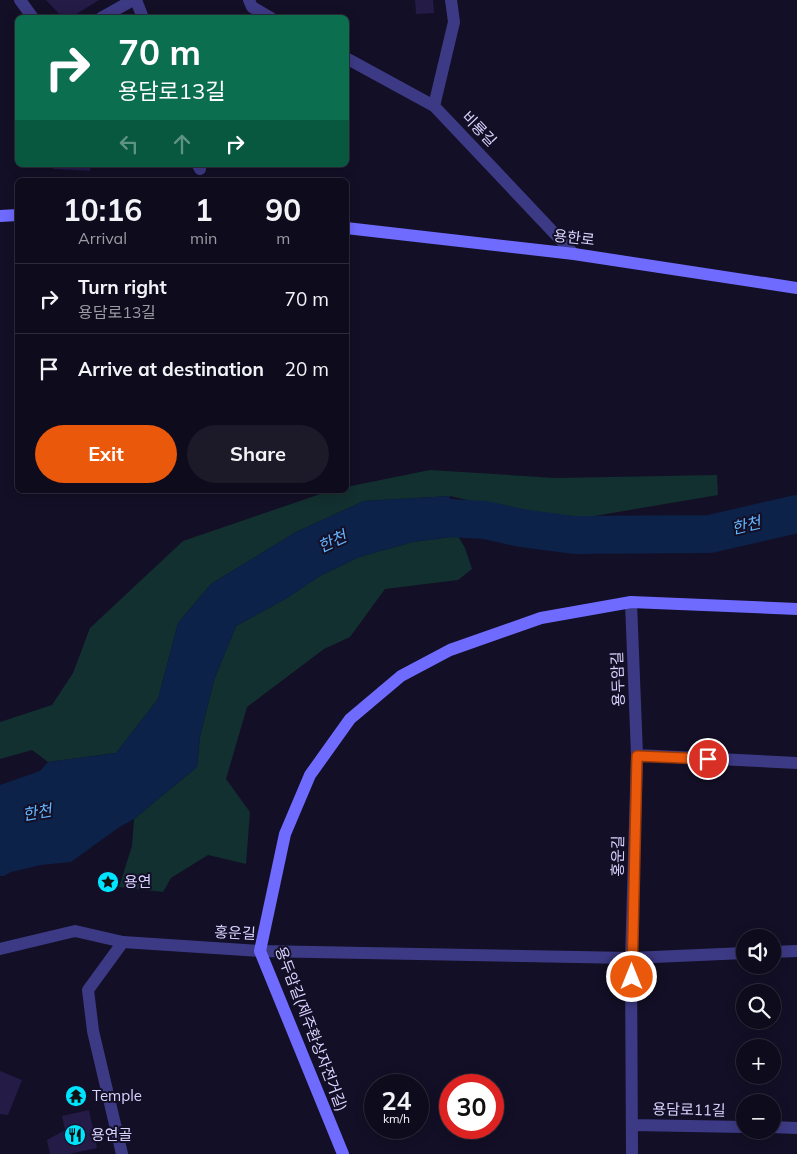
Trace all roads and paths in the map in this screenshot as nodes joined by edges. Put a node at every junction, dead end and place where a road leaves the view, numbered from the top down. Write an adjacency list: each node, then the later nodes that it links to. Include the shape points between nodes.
1 (20, 0): 5 (street)
2 (135, 0): 6 (street); 7 (street)
3 (249, 0): 8 (street, via 252,7)
4 (450, 0): 10 (street, via 454,22)
5 (31, 15)
6 (107, 15)
7 (142, 15)
8 (266, 15)
9 (349, 60): 10 (street, 비룡길)
10 (434, 106): 14 (street, 비룡길)
11 (15, 215): 12 (street)
12 (0, 216)
13 (349, 228): 14 (street, 용한로)
14 (574, 254): 15 (street, 용한로)
15 (797, 288)
16 (631, 602): 17 (street, 용두암길(제주환상자전거길)); 18 (street, 용두암길); 22 (street, 용두암길(제주환상자전거길), via 541,618 450,650 401,676 350,719 310,775 285,834)
17 (797, 608)
18 (637, 756): 19 (street); 26 (street, 홍운길)
19 (797, 763)
20 (123, 942): 21 (street, 홍운길, via 75,931); 22 (street, 홍운길); 31 (street, via 88,990 93,1031)
21 (0, 949)
22 (260, 950): 26 (street, 홍운길); 32 (street, 용두암길(제주환상자전거길))
23 (797, 951): 24 (street)
24 (781, 952)
25 (736, 953): 26 (street, 홍운길)
26 (631, 958): 27 (street, 홍운길)
27 (632, 1125): 28 (street, 용담로11길); 33 (street, 홍운길)
28 (736, 1127)
29 (781, 1127): 30 (street)
30 (797, 1128)
31 (122, 1154)
32 (343, 1154)
33 (632, 1154)

